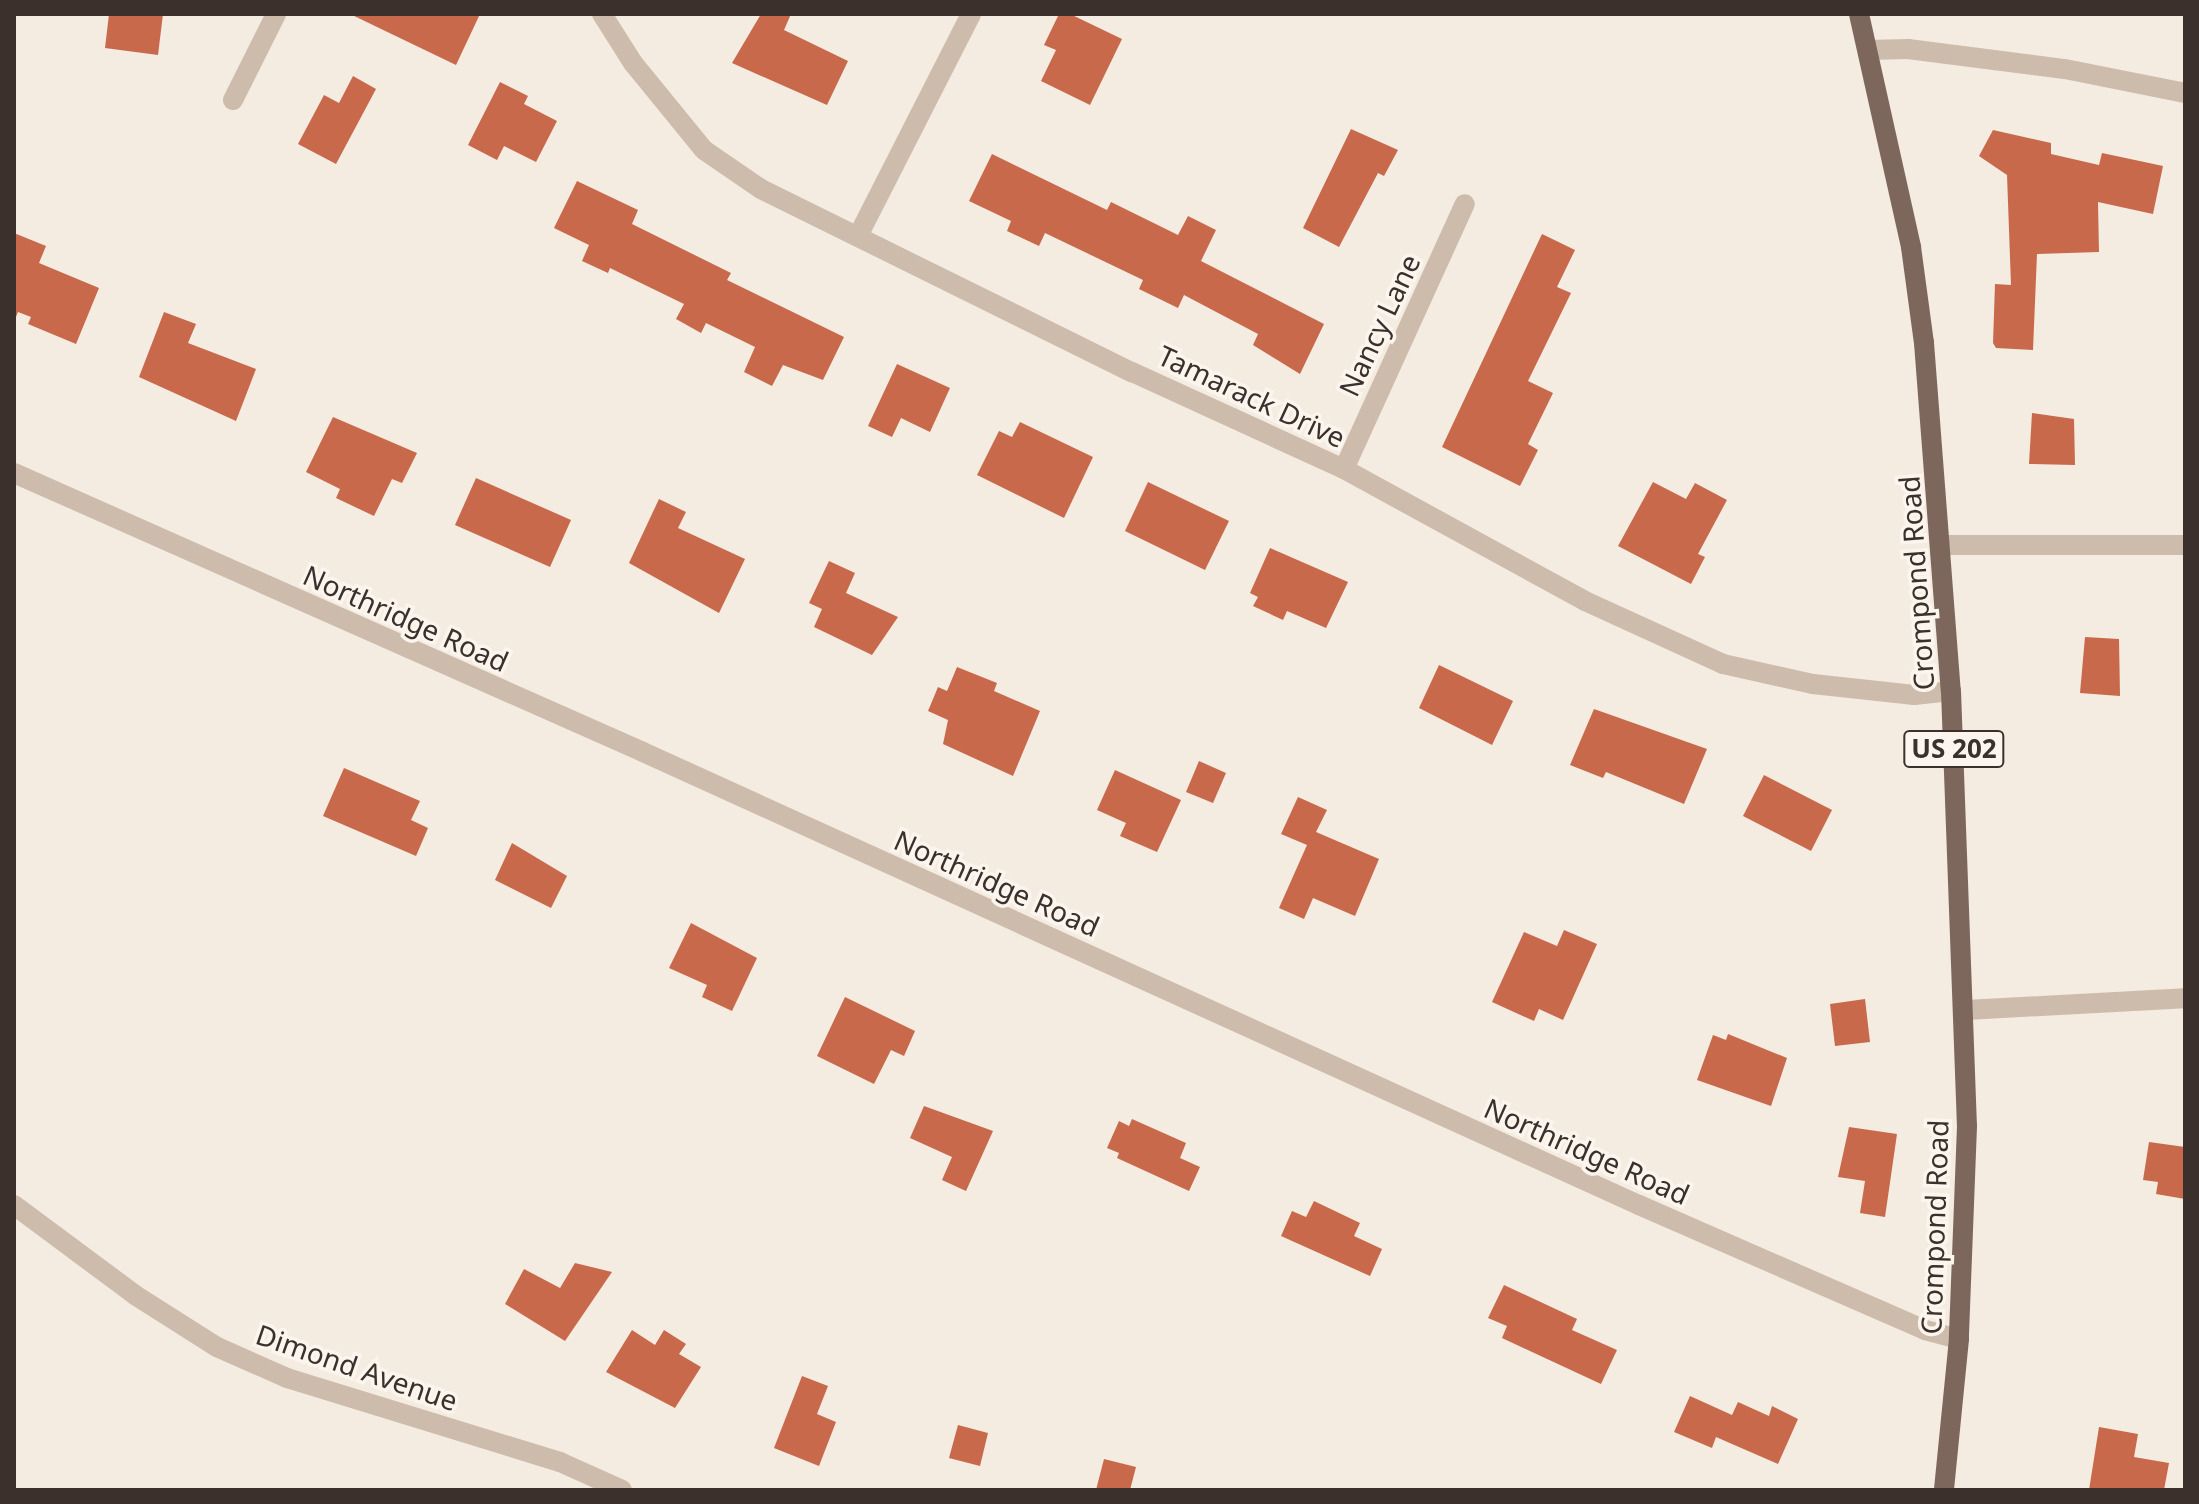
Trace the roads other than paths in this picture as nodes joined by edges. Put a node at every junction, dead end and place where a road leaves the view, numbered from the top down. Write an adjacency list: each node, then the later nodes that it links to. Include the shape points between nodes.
1 (276, 14): 7 (street)
2 (602, 14): 9 (street, Tamarack Drive, via 633,63 704,150 761,189)
3 (971, 14): 9 (street)
4 (1859, 14): 5 (main road, Crompond Road / US 202)
5 (1868, 50): 6 (street, via 1908,49 2065,69); 12 (main road, Crompond Road / US 202, via 1911,247)
6 (2185, 93)
7 (233, 100)
8 (1465, 204): 10 (street, Nancy Lane)
9 (858, 236): 10 (street, Tamarack Drive, via 1132,372)
10 (1344, 469): 14 (street, Tamarack Drive, via 1585,601 1723,664 1813,684 1914,695)
11 (14, 473): 18 (street, Northridge Road, via 643,752 1624,1199 1925,1330)
12 (1942, 545): 13 (street); 14 (main road, Crompond Road / US 202)
13 (2185, 545)
14 (1951, 691): 16 (main road, Crompond Road / US 202)
15 (2185, 998): 16 (street)
16 (1966, 1010): 18 (main road, Crompond Road / US 202)
17 (14, 1205): 19 (street, Dimond Avenue, via 135,1295 217,1347 287,1378 560,1462)
18 (1959, 1339): 20 (main road, Crompond Road / US 202)
19 (622, 1490)
20 (1944, 1490)

